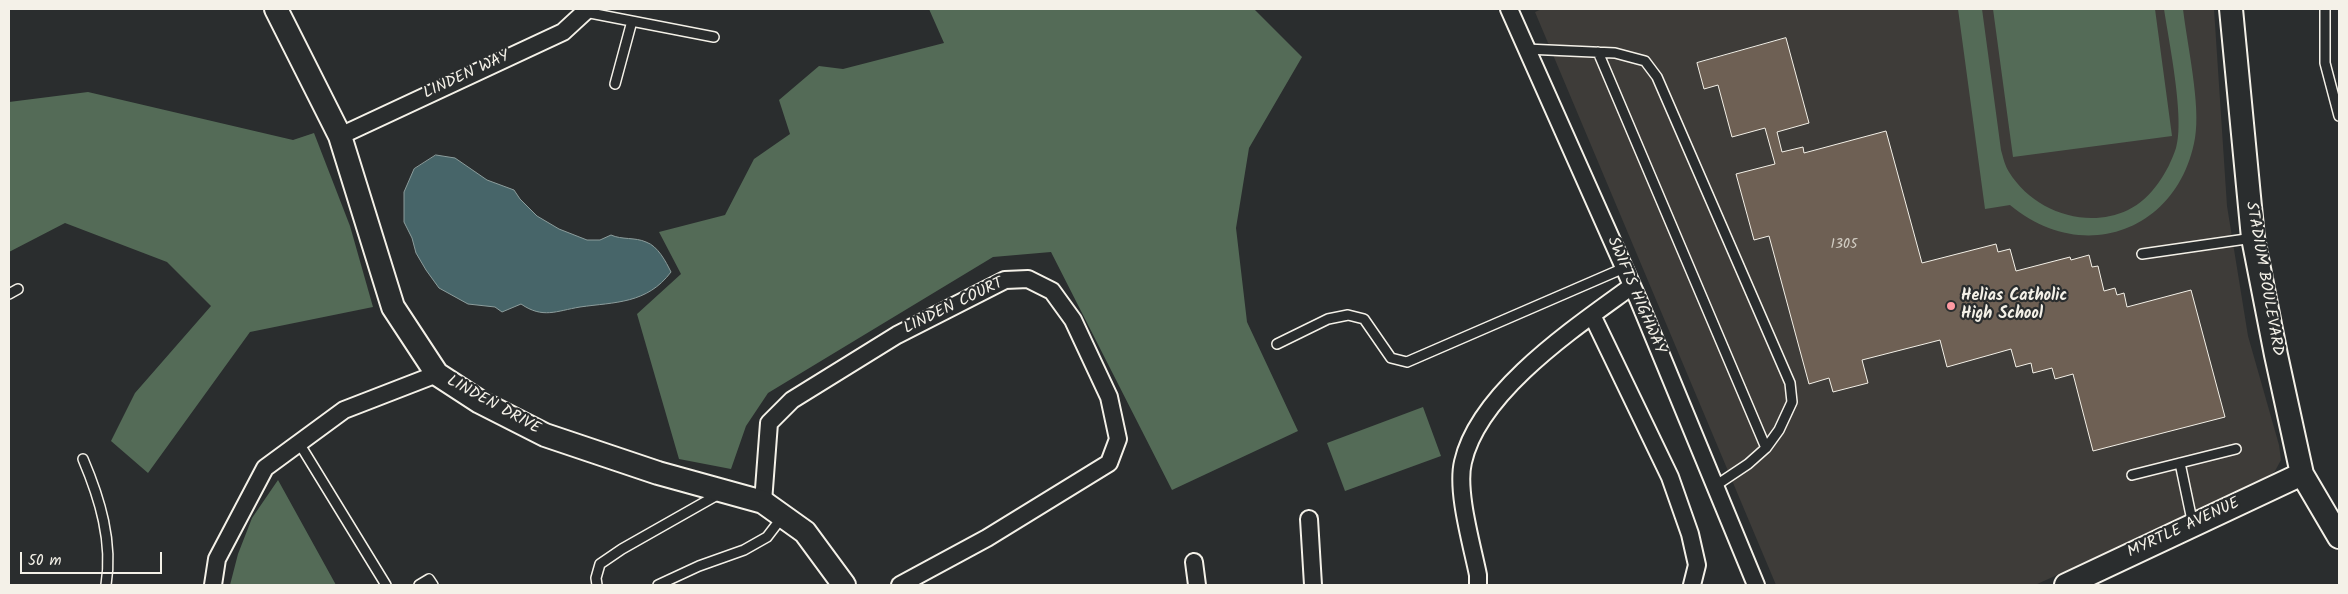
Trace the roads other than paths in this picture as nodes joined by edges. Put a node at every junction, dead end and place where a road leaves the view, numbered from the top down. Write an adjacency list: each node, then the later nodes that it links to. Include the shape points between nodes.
1 (276, 9): 12 (street, LINDEN DRIVE)
2 (1508, 9): 8 (street, SWIFTS HIGHWAY)
3 (2231, 9): 13 (street, STADIUM BOULEVARD)
4 (2325, 9): 11 (lane, via 2325,63)
5 (587, 10): 6 (lane); 12 (street, LINDEN WAY, via 562,32)
6 (632, 21): 7 (lane); 10 (lane)
7 (714, 37)
8 (1526, 48): 9 (lane); 15 (street, SWIFTS HIGHWAY)
9 (1598, 52): 23 (lane); 23 (lane, via 1645,61 1657,76 1790,383 1792,402)
10 (615, 84)
11 (2339, 116)
12 (340, 136): 21 (street, LINDEN DRIVE, via 393,307)
13 (2254, 238): 14 (lane); 27 (street, STADIUM BOULEVARD)
14 (2142, 254)
15 (1624, 268): 16 (street, SWIFTS HIGHWAY); 20 (lane, via 1407,362 1391,358 1364,319 1348,315 1328,319)
16 (1632, 286): 19 (street); 29 (street, SWIFTS HIGHWAY)
17 (18, 289): 18 (lane)
18 (9, 294)
19 (1592, 316): 48 (street, via 1556,342 1504,392 1477,425 1462,462 1463,504); 49 (street, via 1670,478 1690,534 1697,565)
20 (1278, 344)
21 (437, 374): 22 (street, via 344,410); 30 (street, LINDEN DRIVE, via 480,402 545,435 658,473)
22 (299, 443): 38 (street, via 265,468 217,559); 39 (lane)
23 (1766, 448): 29 (lane)
24 (2236, 449): 26 (lane)
25 (83, 459): 37 (lane, via 100,507 107,541)
26 (2180, 463): 28 (lane); 34 (lane)
27 (2302, 474): 34 (street, MYRTLE AVENUE); 35 (street, STADIUM BOULEVARD)
28 (2132, 475)
29 (1715, 486): 50 (street, SWIFTS HIGHWAY)
30 (724, 491): 31 (street, LINDEN DRIVE); 42 (lane, via 600,564)
31 (763, 502): 32 (street, LINDEN DRIVE); 45 (street, LINDEN COURT, via 768,423 792,400 897,335 1005,280 1028,279 1052,291 1073,320 1108,397 1118,439 1109,464 987,538)
32 (784, 516): 43 (lane, via 767,537 744,550); 44 (street, LINDEN DRIVE, via 805,532)
33 (1309, 519): 47 (street)
34 (2193, 525): 51 (street, MYRTLE AVENUE)
35 (2339, 537)
36 (1194, 562): 46 (street)
37 (106, 585)
38 (213, 585)
39 (386, 585)
40 (419, 585): 41 (lane, via 429,579)
41 (433, 585)
42 (597, 585)
43 (658, 585)
44 (844, 585)
45 (900, 585)
46 (1197, 585)
47 (1313, 585)
48 (1478, 585)
49 (1692, 585)
50 (1756, 585)
51 (2066, 585)

